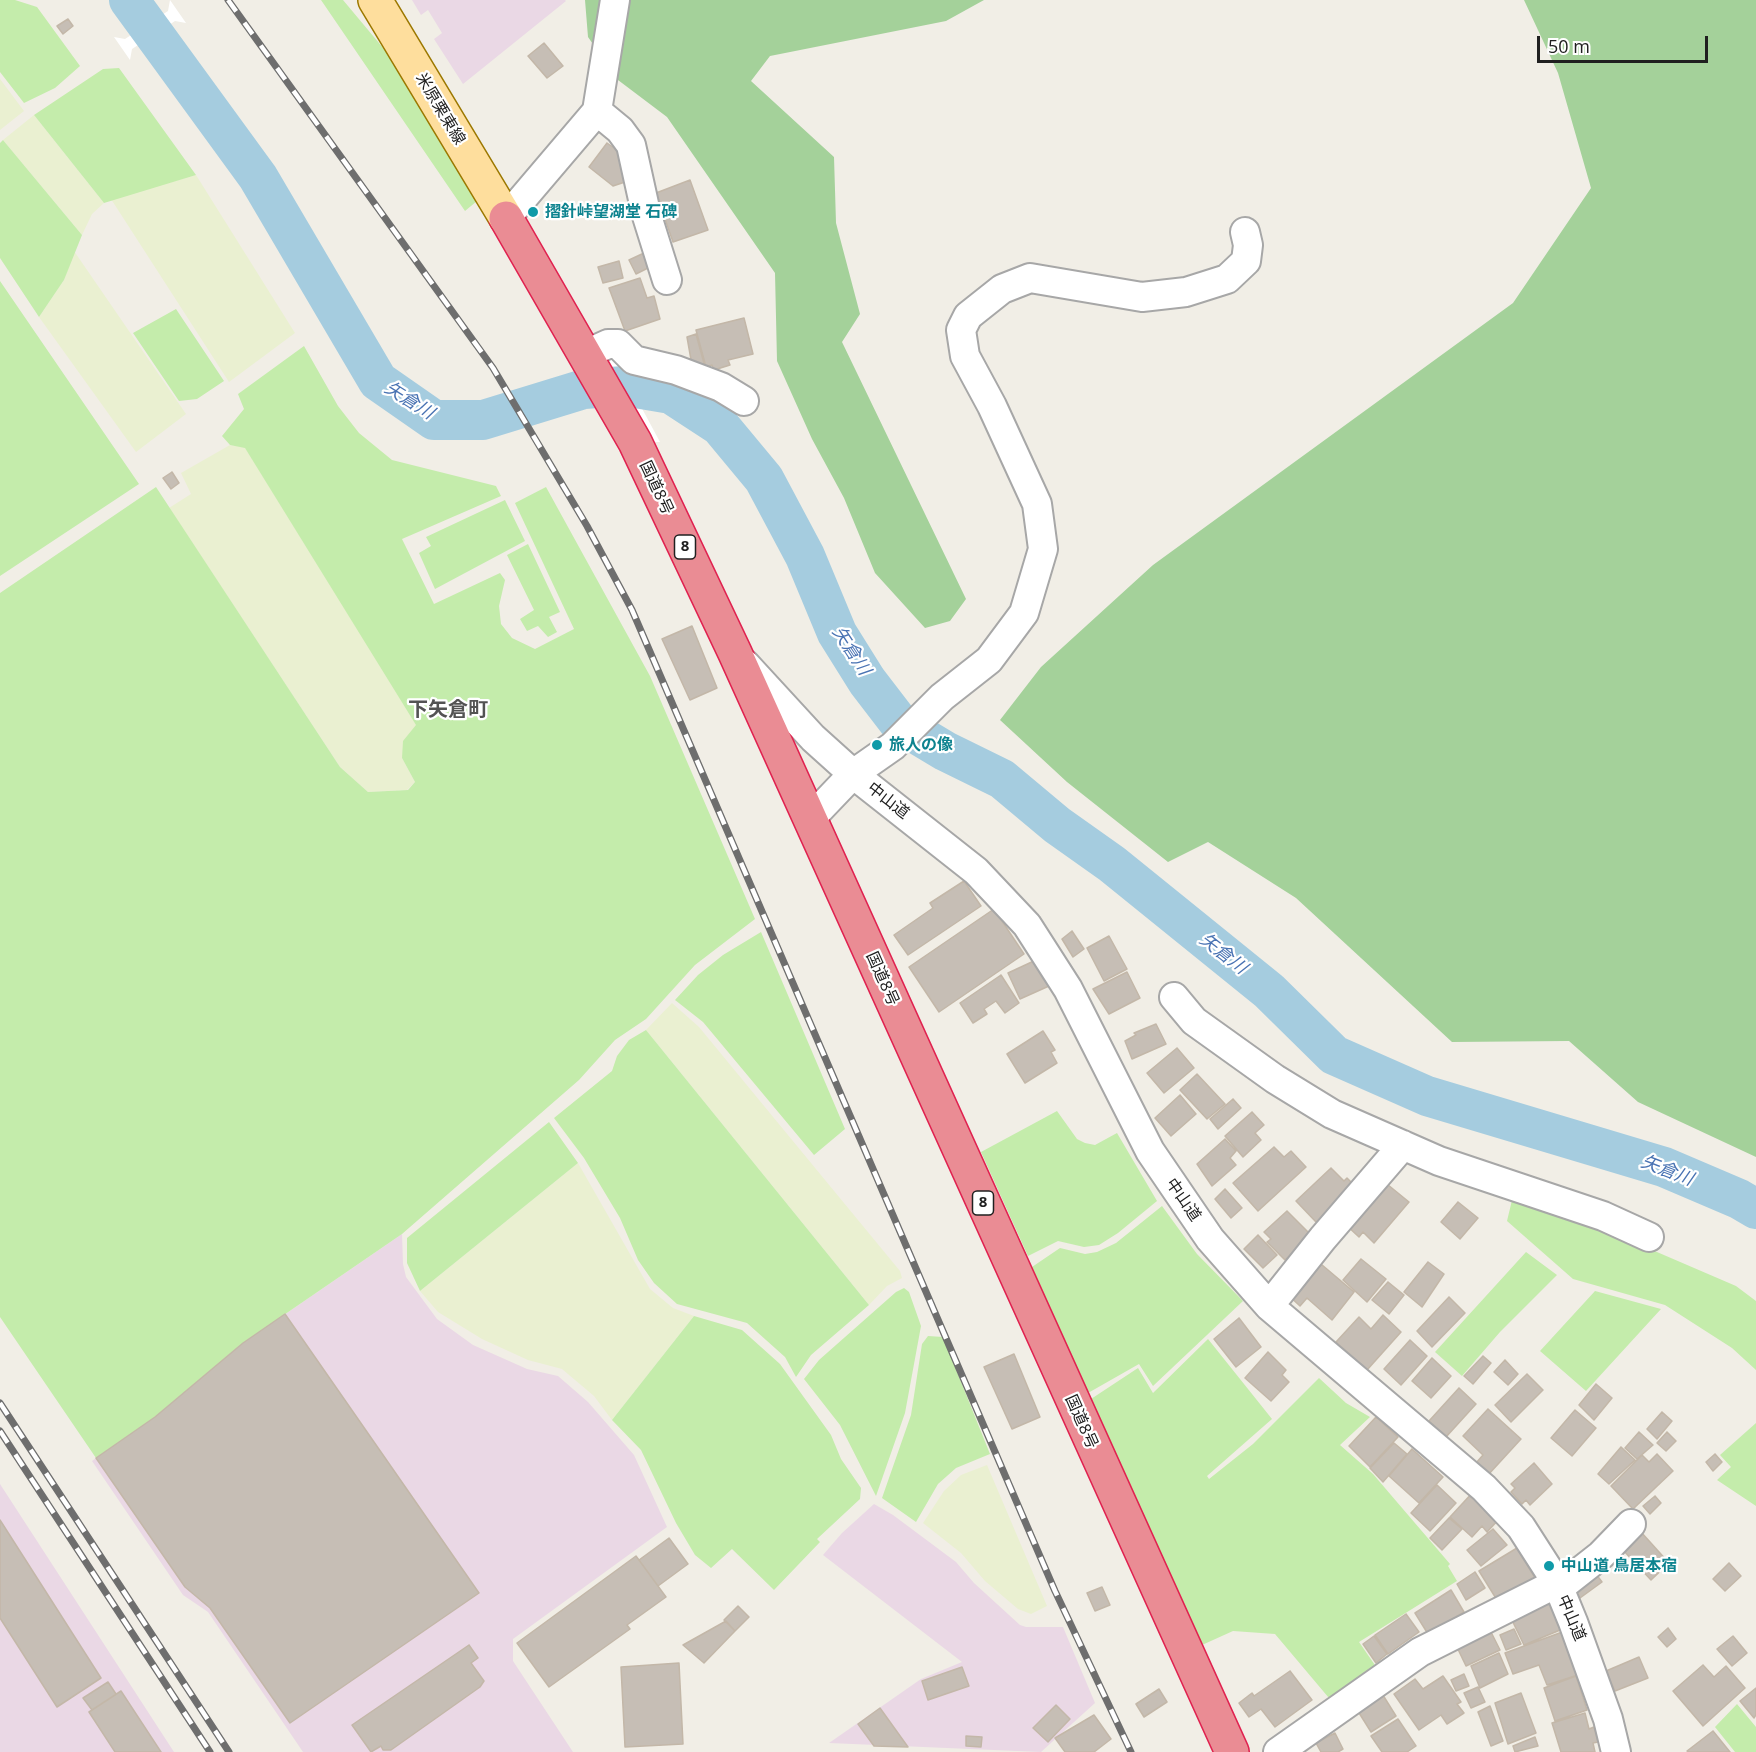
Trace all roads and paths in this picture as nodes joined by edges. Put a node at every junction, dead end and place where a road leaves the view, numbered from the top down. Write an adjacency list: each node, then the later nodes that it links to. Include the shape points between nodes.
1 (375, 0): 4 (main road, 米原栗東線)
2 (615, 0): 3 (street)
3 (597, 111): 4 (street); 6 (street, via 632,145 646,213)
4 (506, 218): 7 (highway, 国道8号 / 8)
5 (1245, 232): 12 (street, via 1246,261 1227,279 1186,292 1142,297 1030,278 1002,289 968,316 961,330 965,356 1037,504 1043,549 1024,613 989,660 942,697 893,746)
6 (667, 280)
7 (588, 357): 8 (street, via 608,344 618,344 634,360 712,383); 9 (highway, 国道8号 / 8, via 635,442)
8 (744, 401)
9 (735, 653): 10 (street, 中山道); 11 (highway, 国道8号 / 8)
10 (813, 738): 11 (street); 12 (street, 中山道)
11 (775, 741): 13 (highway, 国道8号 / 8)
12 (853, 774): 13 (street); 17 (street, 中山道, via 976,871 1027,925 1068,989 1150,1150 1210,1239)
13 (810, 819): 20 (highway, 国道8号 / 8)
14 (1174, 997): 15 (street, via 1194,1021 1275,1078 1332,1114)
15 (1403, 1145): 16 (street, via 1439,1161 1603,1216); 17 (street)
16 (1648, 1236)
17 (1269, 1306): 19 (street, 中山道, via 1504,1506)
18 (1631, 1524): 19 (street, via 1601,1556)
19 (1558, 1585): 21 (street, via 1420,1652); 22 (street, 中山道, via 1591,1666)
20 (1232, 1752)
21 (1278, 1752)
22 (1616, 1752)

